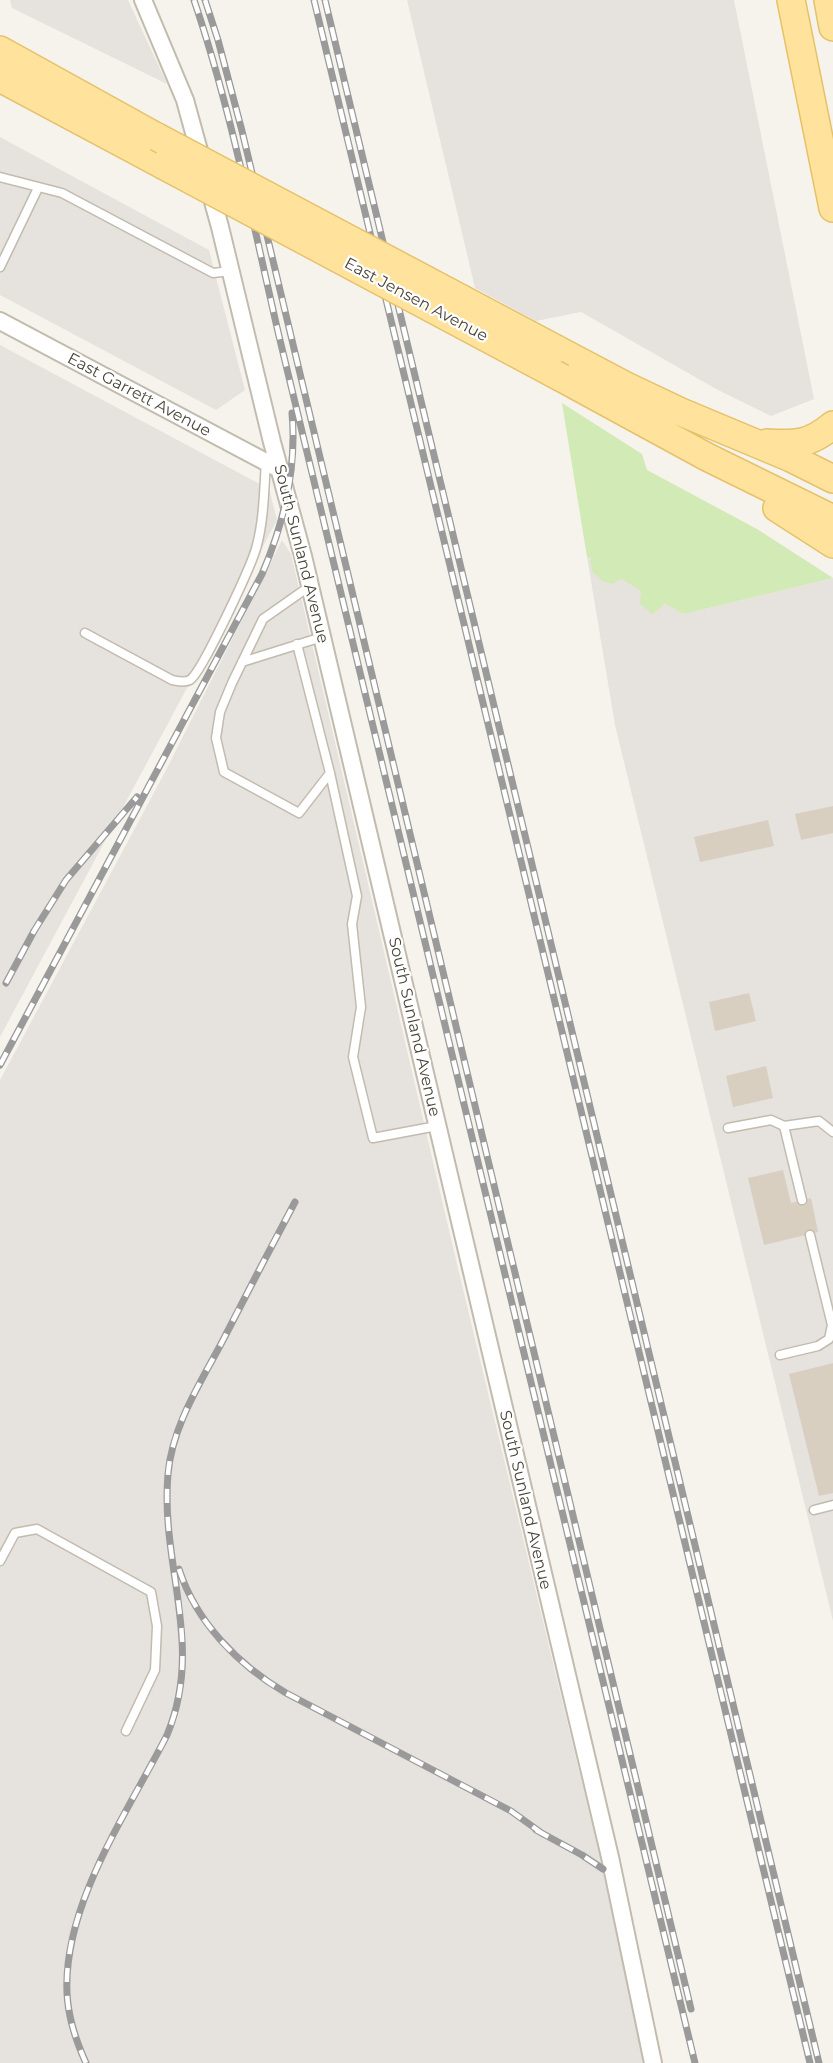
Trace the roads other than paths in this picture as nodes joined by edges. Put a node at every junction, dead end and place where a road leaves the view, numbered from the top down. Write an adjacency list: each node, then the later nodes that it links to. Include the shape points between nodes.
1 (143, 0): 11 (street, South Sunland Avenue, via 185,100)
2 (791, 0): 9 (main road)
3 (828, 0): 4 (main road)
4 (833, 27)
5 (0, 50): 15 (main road, East Jensen Avenue, bridge, via 556,350 662,403)
6 (0, 78): 13 (main road, East Jensen Avenue, bridge)
7 (0, 177): 8 (lane)
8 (38, 188): 10 (lane); 11 (lane, via 62,193 213,273)
9 (833, 208)
10 (0, 267)
11 (231, 271): 16 (street, South Sunland Avenue)
12 (0, 321): 16 (street, East Garrett Avenue)
13 (628, 415): 18 (main road, East Jensen Avenue); 19 (main road)
14 (833, 425): 15 (main road, via 807,442)
15 (754, 442): 17 (main road, East Jensen Avenue)
16 (272, 466): 20 (street, South Sunland Avenue); 21 (lane, via 255,555 222,625 189,681 172,680)
17 (833, 479)
18 (833, 519)
19 (833, 544)
20 (310, 586): 22 (street, South Sunland Avenue); 24 (lane, via 263,619)
21 (85, 633)
22 (322, 637): 23 (lane); 26 (street, South Sunland Avenue)
23 (297, 644): 24 (lane); 25 (lane)
24 (242, 662): 25 (lane, via 220,712 216,738 224,772 299,813)
25 (330, 773): 26 (lane, via 357,896 352,924 361,1007 353,1057 373,1138)
26 (437, 1126): 38 (street, South Sunland Avenue, via 610,1857)
27 (784, 1126): 28 (lane, via 771,1120); 29 (lane, via 819,1121); 30 (lane)
28 (728, 1128)
29 (833, 1132)
30 (802, 1200)
31 (810, 1235): 32 (lane)
32 (830, 1310): 33 (lane, via 829,1339 818,1346)
33 (780, 1355)
34 (833, 1505): 35 (lane)
35 (814, 1510)
36 (0, 1561): 37 (lane, via 15,1533 37,1529 151,1592 157,1626 156,1670)
37 (126, 1731)
38 (653, 2063)

